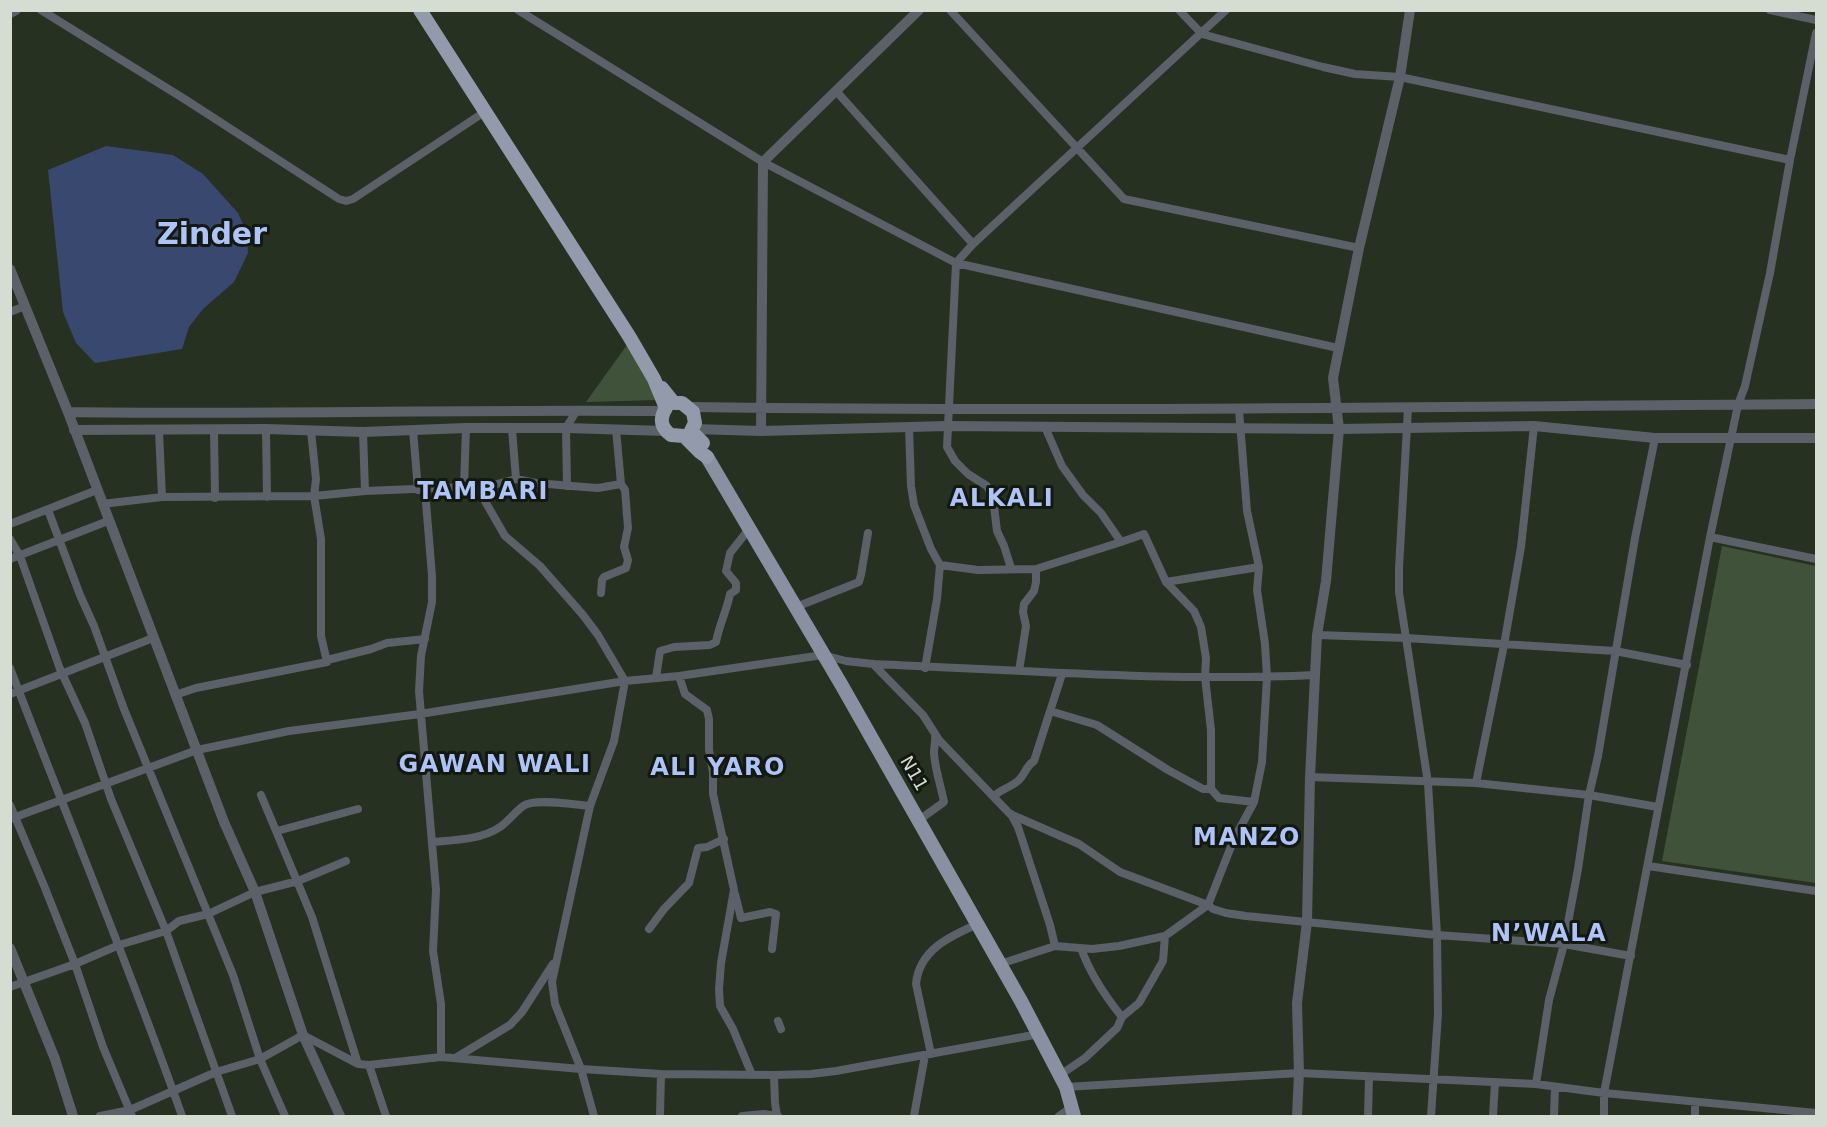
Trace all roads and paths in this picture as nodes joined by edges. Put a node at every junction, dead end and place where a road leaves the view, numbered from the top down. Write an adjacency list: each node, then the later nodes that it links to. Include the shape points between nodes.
1 (16, 10): 11 (street)
2 (41, 10): 17 (street, via 339,200 353,199)
3 (420, 10): 17 (highway)
4 (518, 10): 20 (street)
5 (919, 10): 16 (street)
6 (950, 10): 18 (street)
7 (1179, 10): 14 (street)
8 (1227, 10): 14 (street)
9 (1410, 10): 15 (street)
10 (1770, 10): 12 (street)
11 (10, 13)
12 (1816, 20)
13 (1816, 33): 19 (street)
14 (1202, 34): 15 (street, via 1345,72); 18 (street)
15 (1400, 77): 19 (street); 22 (street)
16 (837, 92): 20 (street); 21 (street)
17 (486, 111): 32 (highway, via 629,336)
18 (1076, 148): 21 (street); 22 (street, via 1124,199)
19 (1790, 160): 29 (street, via 1770,273)
20 (763, 162): 23 (street); 30 (street)
21 (974, 244): 23 (street)
22 (1359, 248): 27 (street)
23 (956, 263): 27 (street); 36 (street)
24 (10, 269): 25 (street)
25 (25, 306): 26 (street); 38 (street)
26 (10, 312)
27 (1338, 348): 33 (street, via 1333,378)
28 (1816, 404): 29 (street)
29 (1738, 405): 34 (street); 61 (street)
30 (762, 406): 31 (street); 36 (street); 57 (street)
31 (690, 407): 32 (highway, via 682,403); 59 (highway, via 695,417)
32 (668, 408): 35 (street); 56 (highway, via 661,422)
33 (1338, 408): 34 (street); 37 (street); 50 (street)
34 (1408, 408): 46 (street)
35 (577, 410): 38 (street); 45 (street)
36 (950, 410): 37 (street); 39 (street)
37 (1239, 410): 43 (street)
38 (68, 412): 51 (street)
39 (947, 426): 41 (street); 42 (street); 91 (street, via 948,452 968,474 987,486 993,498 996,531)
40 (1534, 426): 46 (street); 60 (street); 100 (street, via 1521,547)
41 (909, 427): 57 (street); 89 (street, via 914,505)
42 (1046, 427): 43 (street); 85 (street, via 1062,466)
43 (1241, 427): 50 (street); 90 (street, via 1247,511)
44 (466, 428): 48 (street); 53 (street); 67 (street)
45 (566, 428): 48 (street); 49 (street); 66 (street)
46 (1408, 428): 50 (street); 98 (street, via 1399,568)
47 (266, 429): 52 (street); 55 (street); 74 (street)
48 (512, 429): 64 (street)
49 (616, 429): 56 (street); 65 (street)
50 (1339, 429): 96 (street, via 1326,581)
51 (74, 430): 54 (street); 69 (street)
52 (214, 430): 54 (street); 75 (street)
53 (413, 430): 58 (street); 70 (street)
54 (159, 431): 73 (street)
55 (311, 431): 58 (street); 72 (street)
56 (666, 431): 59 (highway, via 671,435)
57 (761, 431): 59 (street)
58 (363, 432): 71 (street)
59 (690, 432): 63 (highway, via 700,452)
60 (1655, 438): 61 (street); 101 (street)
61 (1731, 438): 62 (street); 82 (street)
62 (1816, 438)
63 (708, 457): 80 (main road, N11)
64 (516, 479): 66 (street); 68 (street)
65 (621, 484): 66 (street, via 598,488); 94 (street, via 625,490 628,528 624,547 628,560 626,568 604,577)
66 (567, 486)
67 (464, 487): 68 (street); 70 (street)
68 (478, 489): 117 (street, via 505,536 540,566 583,615)
69 (97, 490): 76 (street); 77 (street)
70 (421, 490): 71 (street); 99 (street, via 432,594)
71 (365, 491): 72 (street)
72 (314, 496): 74 (street); 104 (street, via 321,539 321,636)
73 (162, 497): 75 (street); 76 (street)
74 (267, 497): 75 (street)
75 (215, 498)
76 (102, 504): 78 (street)
77 (48, 510): 79 (street); 84 (street)
78 (108, 521): 84 (street); 97 (street)
79 (10, 524)
80 (749, 529): 95 (main road, N11); 116 (street, via 730,553 726,571 736,583 736,590 729,594 716,642 660,651)
81 (868, 533): 95 (street, via 859,582)
82 (1710, 537): 88 (street); 106 (street)
83 (10, 539): 86 (street)
84 (60, 541): 86 (street); 103 (street)
85 (1121, 542): 92 (street); 93 (street, via 1144,534)
86 (20, 556): 87 (street); 110 (street)
87 (10, 559)
88 (1816, 559)
89 (940, 565): 91 (street, via 978,570); 108 (street)
90 (1259, 567): 93 (street); 115 (street, via 1257,590)
91 (1011, 568): 92 (street)
92 (1036, 568): 109 (street, via 1034,591 1024,604 1026,626)
93 (1166, 582): 114 (street, via 1199,620)
94 (601, 593)
95 (796, 607): 102 (main road, N11)
96 (1317, 635): 98 (street); 112 (street)
97 (153, 638): 103 (street); 119 (street)
98 (1407, 638): 100 (street); 126 (street)
99 (425, 639): 104 (street, via 387,643); 121 (street)
100 (1504, 645): 101 (street); 127 (street)
101 (1615, 651): 106 (street); 131 (street)
102 (824, 655): 105 (street); 113 (street); 141 (main road, N11)
103 (106, 657): 110 (street); 124 (street)
104 (327, 662): 119 (street)
105 (873, 664): 108 (street); 122 (street, via 923,715)
106 (1687, 665): 137 (street)
107 (10, 668): 118 (street)
108 (925, 668): 109 (street)
109 (1019, 671): 111 (street)
110 (63, 673): 118 (street); 128 (street)
111 (1062, 674): 114 (street); 120 (street)
112 (1315, 675): 115 (street); 125 (street)
113 (679, 676): 116 (street); 143 (street, via 685,694 707,710 713,794)
114 (1205, 677): 115 (street); 129 (street, via 1211,730)
115 (1267, 677): 134 (street, via 1262,762)
116 (656, 678): 117 (street)
117 (625, 681): 121 (street); 136 (street, via 614,741)
118 (15, 692): 133 (street)
119 (175, 695): 123 (street)
120 (1050, 711): 129 (street, via 1097,724 1168,770 1203,789); 132 (street, via 1034,761 1019,780)
121 (420, 714): 123 (street, via 289,731); 144 (street)
122 (935, 733): 132 (street); 141 (street, via 935,761 944,802)
123 (197, 750): 124 (street); 150 (street)
124 (147, 768): 128 (street); 152 (street)
125 (1310, 777): 126 (street); 153 (street)
126 (1428, 783): 127 (street); 157 (street)
127 (1476, 783): 131 (street)
128 (105, 784): 133 (street); 156 (street)
129 (1211, 789): 134 (street, via 1219,798)
130 (261, 795): 142 (street)
131 (1588, 795): 137 (street); 159 (street)
132 (994, 796): 139 (street)
133 (60, 800): 140 (street); 160 (street)
134 (1254, 802): 151 (street, via 1234,839)
135 (10, 805): 140 (street)
136 (590, 806): 144 (street, via 525,804 501,827 487,834); 166 (street)
137 (1658, 807): 146 (street)
138 (358, 809): 142 (street)
139 (1010, 813): 151 (street, via 1079,844 1120,872); 161 (street, via 1018,827)
140 (13, 818): 167 (street)
141 (919, 820): 154 (main road, N11)
142 (277, 831): 147 (street)
143 (724, 839): 148 (street); 155 (street, via 698,848 689,883)
144 (432, 842): 175 (street, via 436,890 433,951 441,1004)
145 (346, 861): 147 (street)
146 (1647, 866): 149 (street); 165 (street)
147 (298, 881): 150 (street); 178 (street)
148 (734, 890): 163 (street, via 741,918 776,914); 184 (street, via 724,940 720,1006)
149 (1816, 891)
150 (255, 892): 152 (street); 173 (street)
151 (1208, 905): 153 (street, via 1226,913); 158 (street)
152 (208, 914): 156 (street, via 179,921); 177 (street)
153 (1307, 922): 157 (street); 182 (street, via 1297,1003)
154 (978, 924): 168 (main road, N11); 174 (street, via 948,937 921,964 916,976)
155 (650, 929)
156 (166, 931): 160 (street); 181 (street)
157 (1437, 935): 159 (street); 187 (street, via 1438,1014)
158 (1165, 936): 164 (street, via 1119,946); 171 (street, via 1163,962 1139,1003)
159 (1564, 944): 165 (street); 190 (street, via 1549,1000)
160 (119, 945): 167 (street); 192 (street)
161 (1055, 946): 164 (street); 168 (street)
162 (10, 948): 169 (street)
163 (772, 948)
164 (1081, 948): 171 (street, via 1092,973)
165 (1631, 957): 193 (street)
166 (556, 959): 176 (street, via 510,1025); 180 (street, via 552,982 555,1004)
167 (75, 964): 169 (street); 196 (street)
168 (1000, 964): 172 (main road, N11)
169 (24, 982): 170 (street); 198 (street)
170 (10, 987)
171 (1122, 1017): 188 (street, via 1117,1028)
172 (1039, 1034): 174 (street); 188 (main road, N11)
173 (303, 1035): 177 (street); 178 (street); 203 (street)
174 (928, 1054): 185 (street, via 836,1071); 209 (street)
175 (441, 1057): 176 (street); 179 (street)
176 (456, 1058): 180 (street)
177 (260, 1059): 181 (street); 202 (street)
178 (358, 1064): 179 (street)
179 (369, 1065): 204 (street)
180 (581, 1069): 183 (street); 205 (street)
181 (216, 1072): 192 (street); 201 (street)
182 (1299, 1073): 186 (street); 188 (street); 211 (street)
183 (661, 1074): 184 (street); 206 (street)
184 (752, 1075): 185 (street)
185 (774, 1075): 208 (street)
186 (1369, 1077): 187 (street); 212 (street)
187 (1433, 1080): 189 (street); 213 (street)
188 (1063, 1081): 195 (main road, N11)
189 (1495, 1082): 190 (street); 214 (street)
190 (1536, 1084): 191 (street)
191 (1555, 1087): 193 (street); 215 (street)
192 (173, 1090): 196 (street); 200 (street)
193 (1604, 1093): 194 (street); 216 (street)
194 (1695, 1102): 197 (street); 217 (street)
195 (1073, 1112): 210 (street)
196 (131, 1113): 199 (street)
197 (1816, 1113)
198 (73, 1116)
199 (100, 1116)
200 (182, 1116)
201 (232, 1116)
202 (285, 1116)
203 (340, 1116)
204 (386, 1116)
205 (594, 1116)
206 (660, 1116)
207 (742, 1116): 208 (street)
208 (777, 1116)
209 (914, 1116)
210 (1059, 1116)
211 (1297, 1116)
212 (1368, 1116)
213 (1431, 1116)
214 (1493, 1116)
215 (1554, 1116)
216 (1604, 1116)
217 (1695, 1116)

